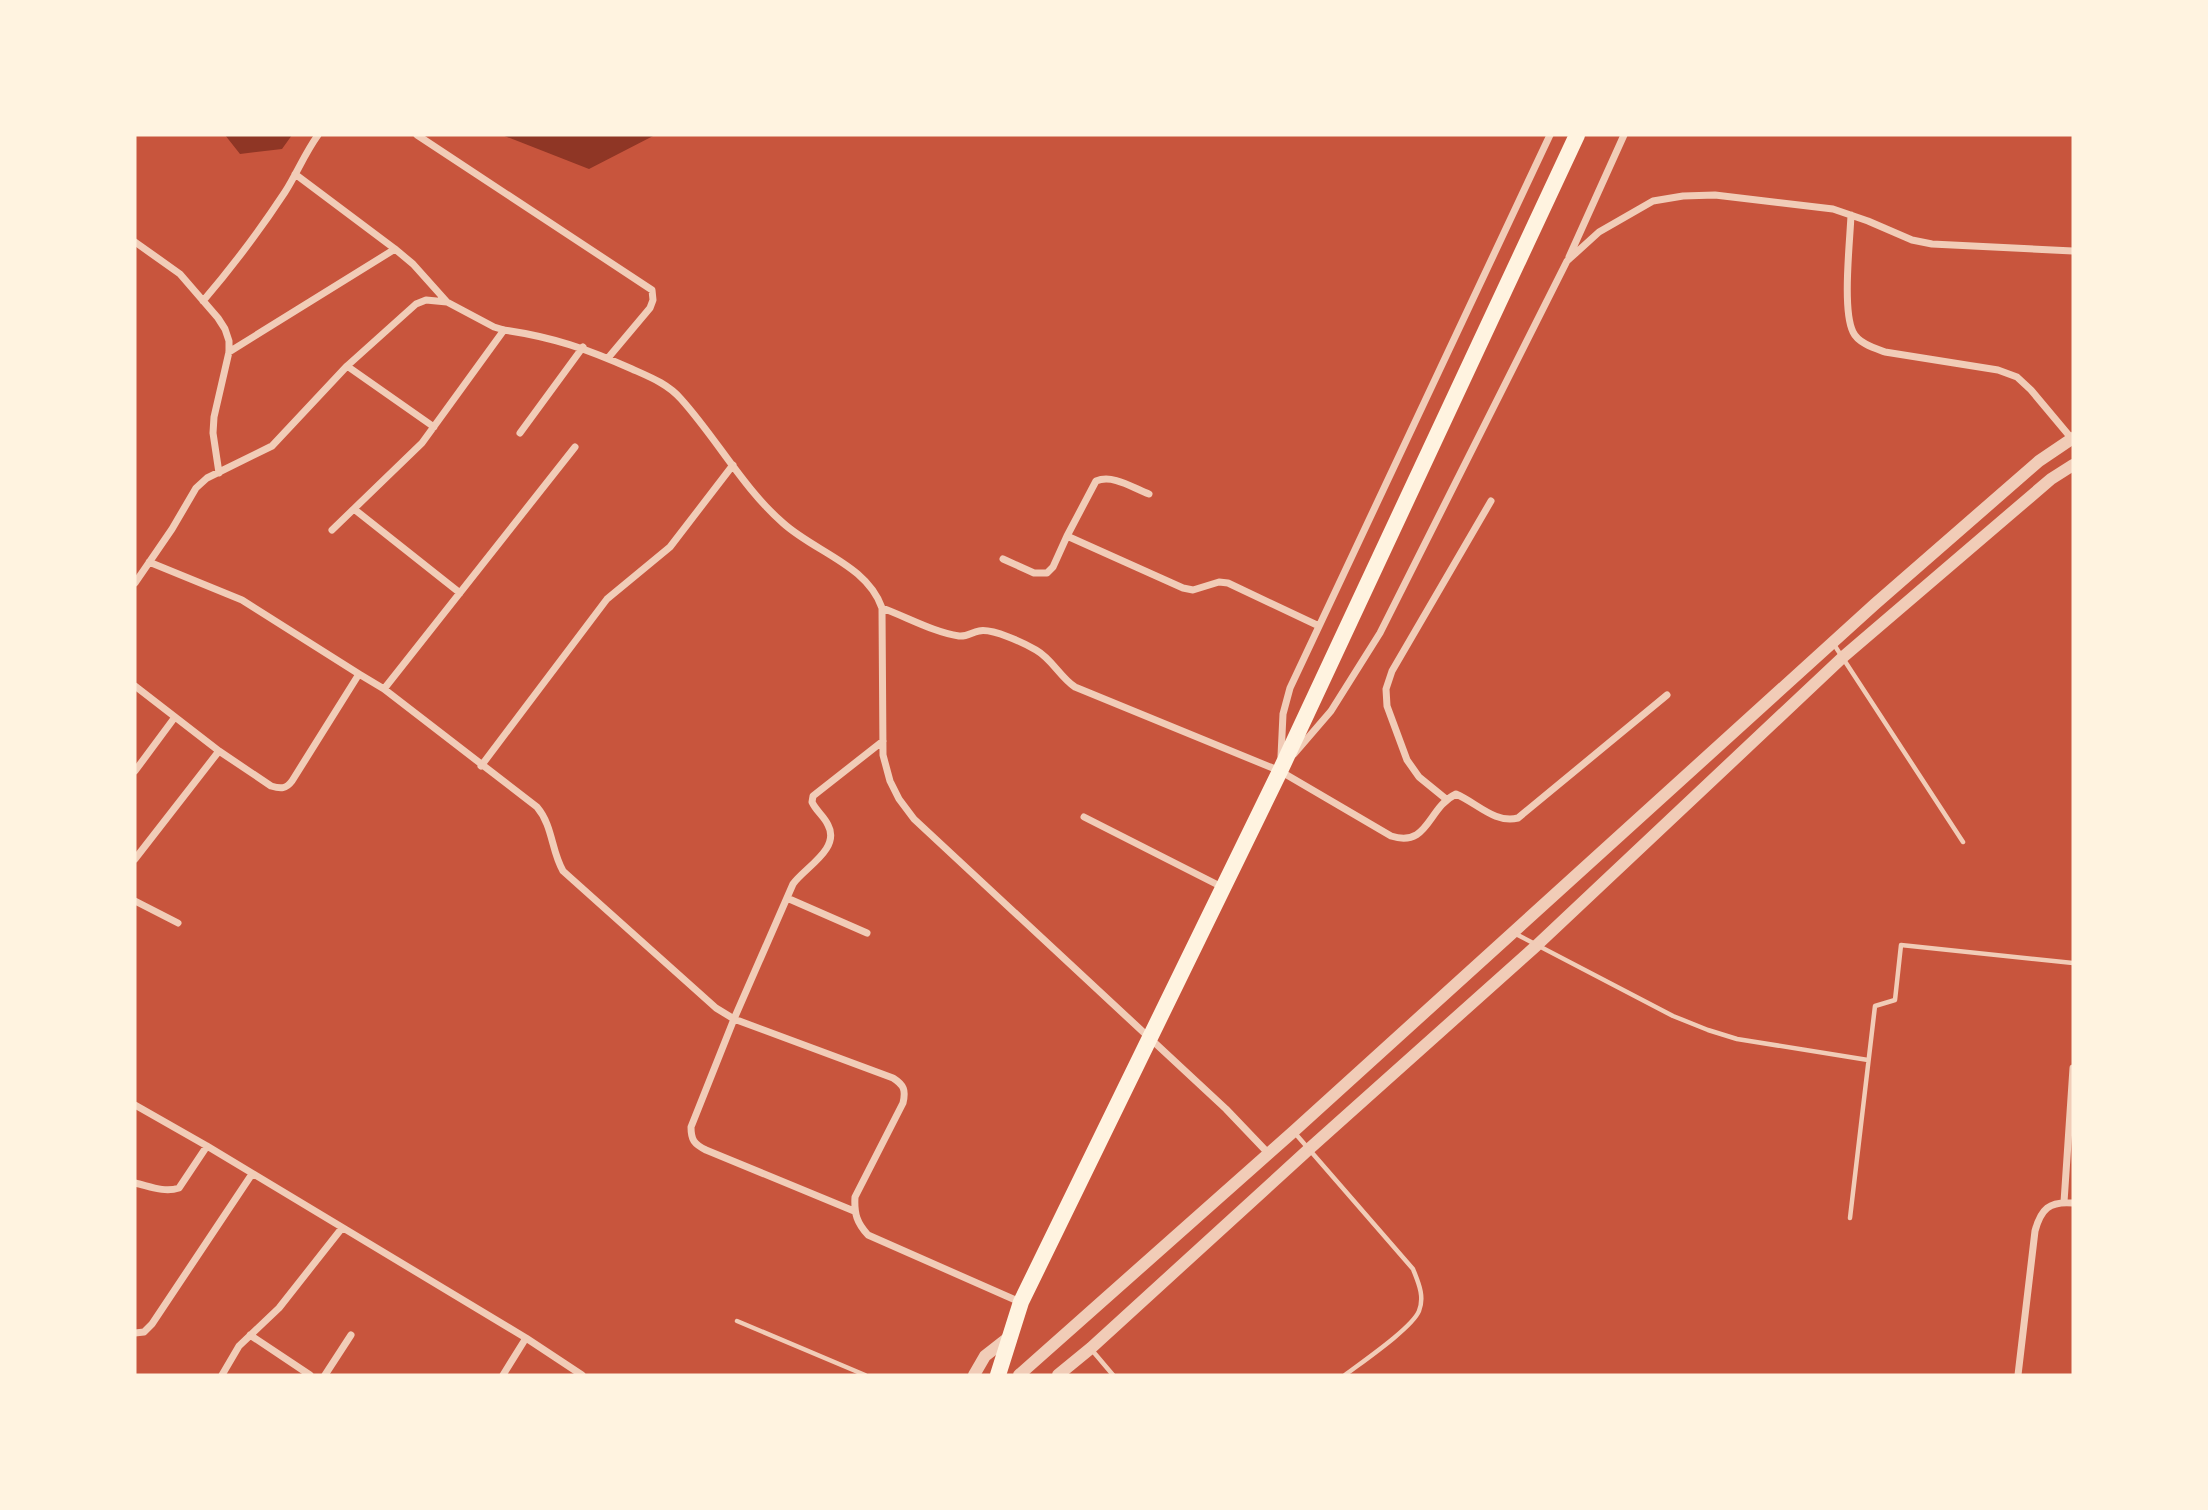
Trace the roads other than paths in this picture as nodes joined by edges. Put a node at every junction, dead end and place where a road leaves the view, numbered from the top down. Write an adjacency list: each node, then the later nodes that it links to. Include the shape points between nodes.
1 (318, 135): 6 (street)
2 (417, 135): 17 (street, via 652,290 650,308)
3 (1550, 135): 36 (street)
4 (1577, 135): 48 (highway)
5 (1624, 135): 11 (street)
6 (295, 174): 9 (street); 12 (street, via 249,245)
7 (1851, 215): 10 (street, via 1932,244); 11 (street, via 1715,195 1683,196 1653,201 1599,232); 21 (street, via 1847,311 1853,334 1885,352 2017,377)
8 (135, 242): 12 (street, via 180,274)
9 (395, 249): 13 (street); 16 (street)
10 (2073, 251)
11 (1567, 261): 48 (street, via 1380,633 1331,711)
12 (204, 301): 16 (street, via 225,329)
13 (447, 302): 14 (street); 18 (street, via 416,304)
14 (504, 330): 15 (street); 19 (street)
15 (583, 347): 17 (street); 20 (street)
16 (229, 352): 25 (street, via 214,417)
17 (608, 358): 24 (street, via 669,388)
18 (347, 366): 19 (street); 25 (street, via 272,446)
19 (434, 427): 28 (street)
20 (520, 433)
21 (2072, 438): 37 (street, via 2039,461)
22 (575, 447): 34 (street)
23 (2073, 465): 38 (street)
24 (733, 466): 35 (street, via 786,526 861,575); 46 (street, via 670,547 607,599)
25 (219, 473): 32 (street, via 196,488)
26 (1149, 494): 30 (street, via 1112,479 1096,481)
27 (1491, 501): 49 (street, via 1392,671 1386,689 1387,706 1407,760 1419,777)
28 (354, 509): 29 (street); 34 (street)
29 (332, 530)
30 (1068, 536): 31 (street, via 1047,573 1034,573); 36 (street, via 1183,588 1201,589 1219,582 1235,585)
31 (1003, 559)
32 (149, 562): 33 (street); 39 (street, via 242,600)
33 (135, 583)
34 (460, 593): 41 (street)
35 (882, 608): 44 (street); 48 (street, via 964,637 991,631 1043,655 1076,687)
36 (1319, 626): 48 (street, via 1283,714)
37 (1833, 643): 38 (lane); 58 (street)
38 (1843, 657): 51 (lane); 59 (street)
39 (359, 674): 41 (street); 45 (street, via 287,787 271,786)
40 (135, 686): 43 (street)
41 (384, 689): 46 (street)
42 (1667, 695): 49 (street, via 1518,818 1498,818 1456,794)
43 (175, 717): 45 (street); 47 (street)
44 (883, 741): 54 (street, via 813,796 815,810 828,825 830,842 798,876); 62 (street, via 890,781 914,819)
45 (219, 751): 52 (street)
46 (481, 765): 61 (street, via 545,816 563,871)
47 (135, 771)
48 (1280, 771): 49 (street, via 1402,839 1420,832); 53 (highway)
49 (1446, 799)
50 (1084, 817): 53 (street)
51 (1963, 842)
52 (135, 859)
53 (1222, 887): 62 (highway)
54 (787, 898): 57 (street); 61 (street)
55 (135, 901): 56 (street)
56 (178, 923)
57 (867, 933)
58 (1513, 933): 59 (lane); 66 (street)
59 (1536, 946): 63 (lane, via 1708,1030 1737,1039); 68 (street)
60 (2073, 963): 63 (lane, via 1901,945 1895,1000 1875,1006)
61 (734, 1019): 74 (street, via 691,1127 695,1144); 74 (street, via 902,1084 904,1103 855,1197)
62 (1150, 1040): 69 (street); 77 (highway)
63 (1868, 1060): 75 (lane)
64 (2073, 1068): 72 (street)
65 (135, 1105): 67 (street)
66 (1294, 1131): 68 (lane); 69 (street)
67 (207, 1146): 70 (street); 71 (street, via 178,1188 171,1191)
68 (1308, 1149): 84 (street); 96 (lane, via 1413,1269 1422,1290 1420,1310 1411,1323)
69 (1268, 1153): 93 (street)
70 (253, 1174): 76 (street); 79 (street, via 152,1324)
71 (135, 1183)
72 (2064, 1202): 73 (street); 97 (street, via 2048,1206 2035,1231)
73 (2073, 1203)
74 (854, 1211): 77 (street, via 868,1235)
75 (1850, 1218)
76 (342, 1228): 80 (street, via 279,1308); 82 (street)
77 (1021, 1303): 83 (highway)
78 (737, 1321): 90 (lane)
79 (135, 1333)
80 (250, 1335): 85 (street); 86 (street)
81 (351, 1335): 87 (street)
82 (526, 1338): 88 (street); 89 (street)
83 (1008, 1338): 91 (street, via 985,1356); 92 (highway)
84 (1091, 1348): 94 (street); 95 (lane)
85 (222, 1375)
86 (310, 1375)
87 (325, 1375)
88 (503, 1375)
89 (582, 1375)
90 (865, 1375)
91 (974, 1375)
92 (998, 1375)
93 (1019, 1375)
94 (1058, 1375)
95 (1113, 1375)
96 (1345, 1375)
97 (2018, 1375)

